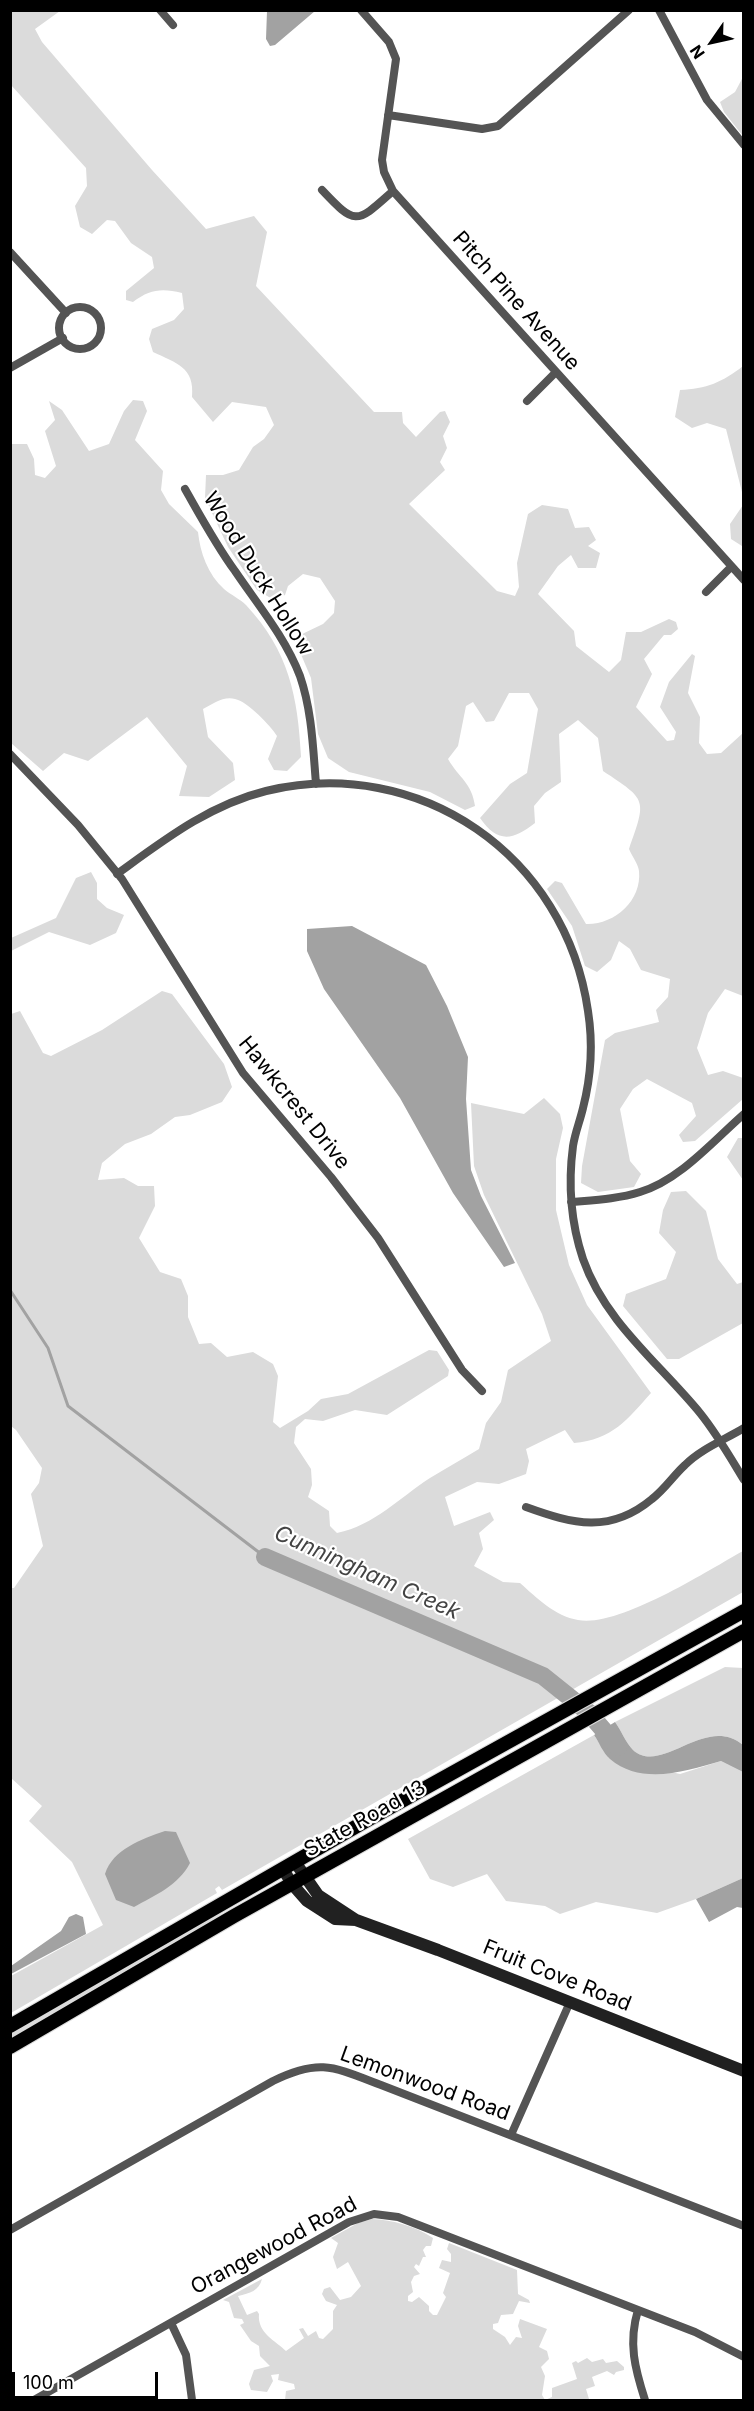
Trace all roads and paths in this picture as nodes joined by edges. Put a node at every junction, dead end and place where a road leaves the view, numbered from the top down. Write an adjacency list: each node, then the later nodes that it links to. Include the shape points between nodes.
1 (160, 10): 5 (street)
2 (361, 10): 6 (street, Pitch Pine Avenue, via 389,42 396,59)
3 (629, 10): 6 (street, via 498,126 482,129)
4 (659, 10): 7 (street, via 707,100)
5 (173, 25)
6 (388, 115): 9 (street, Pitch Pine Avenue, via 382,160)
7 (744, 145)
8 (322, 190): 9 (street, via 354,218 364,215)
9 (393, 191): 14 (street, Pitch Pine Avenue)
10 (10, 252): 11 (street)
11 (66, 313): 12 (street, via 60,325); 12 (street, via 84,308 98,318 101,333 91,346 76,348)
12 (63, 338): 13 (street)
13 (10, 368)
14 (556, 372): 15 (street); 17 (street, Pitch Pine Avenue)
15 (527, 401)
16 (185, 489): 21 (street, Wood Duck Hollow, via 293,661 311,722)
17 (731, 567): 18 (street, Pitch Pine Avenue); 19 (street)
18 (744, 580)
19 (706, 592)
20 (10, 754): 22 (street, Hawkcrest Drive, via 51,795)
21 (316, 784): 22 (street, via 265,792 223,806 180,828); 24 (street, via 394,792 456,816 512,857 551,906 580,972 590,1037 588,1087 571,1161)
22 (117, 873): 25 (street, Hawkcrest Drive, via 243,1073 378,1238 456,1361)
23 (744, 1114): 24 (street, via 654,1187 623,1197)
24 (571, 1202): 27 (street, via 578,1240 598,1292 617,1320)
25 (482, 1391)
26 (744, 1428): 27 (street)
27 (721, 1441): 28 (street); 29 (street, via 685,1464 652,1499 625,1516 578,1523)
28 (744, 1480)
29 (526, 1507)
30 (744, 1611): 32 (main road, State Road 13)
31 (744, 1631): 33 (main road, State Road 13)
32 (289, 1865): 33 (street, Fruit Cove Road); 35 (main road, State Road 13)
33 (298, 1881): 34 (street, Fruit Cove Road, via 356,1920); 36 (main road, State Road 13)
34 (570, 2002): 37 (street, Fruit Cove Road); 38 (street)
35 (10, 2026)
36 (10, 2047)
37 (744, 2071)
38 (510, 2136): 39 (street, Lemonwood Road); 40 (street, Lemonwood Road, via 340,2070 308,2067 273,2081)
39 (744, 2226)
40 (10, 2230)
41 (638, 2310): 42 (street, Orangewood Road, via 398,2217 374,2214 349,2222); 43 (street, Orangewood Road); 46 (street, via 633,2328 633,2357)
42 (171, 2323): 44 (street, Orangewood Road); 45 (street, via 186,2355)
43 (744, 2356)
44 (33, 2400)
45 (192, 2400)
46 (645, 2400)

